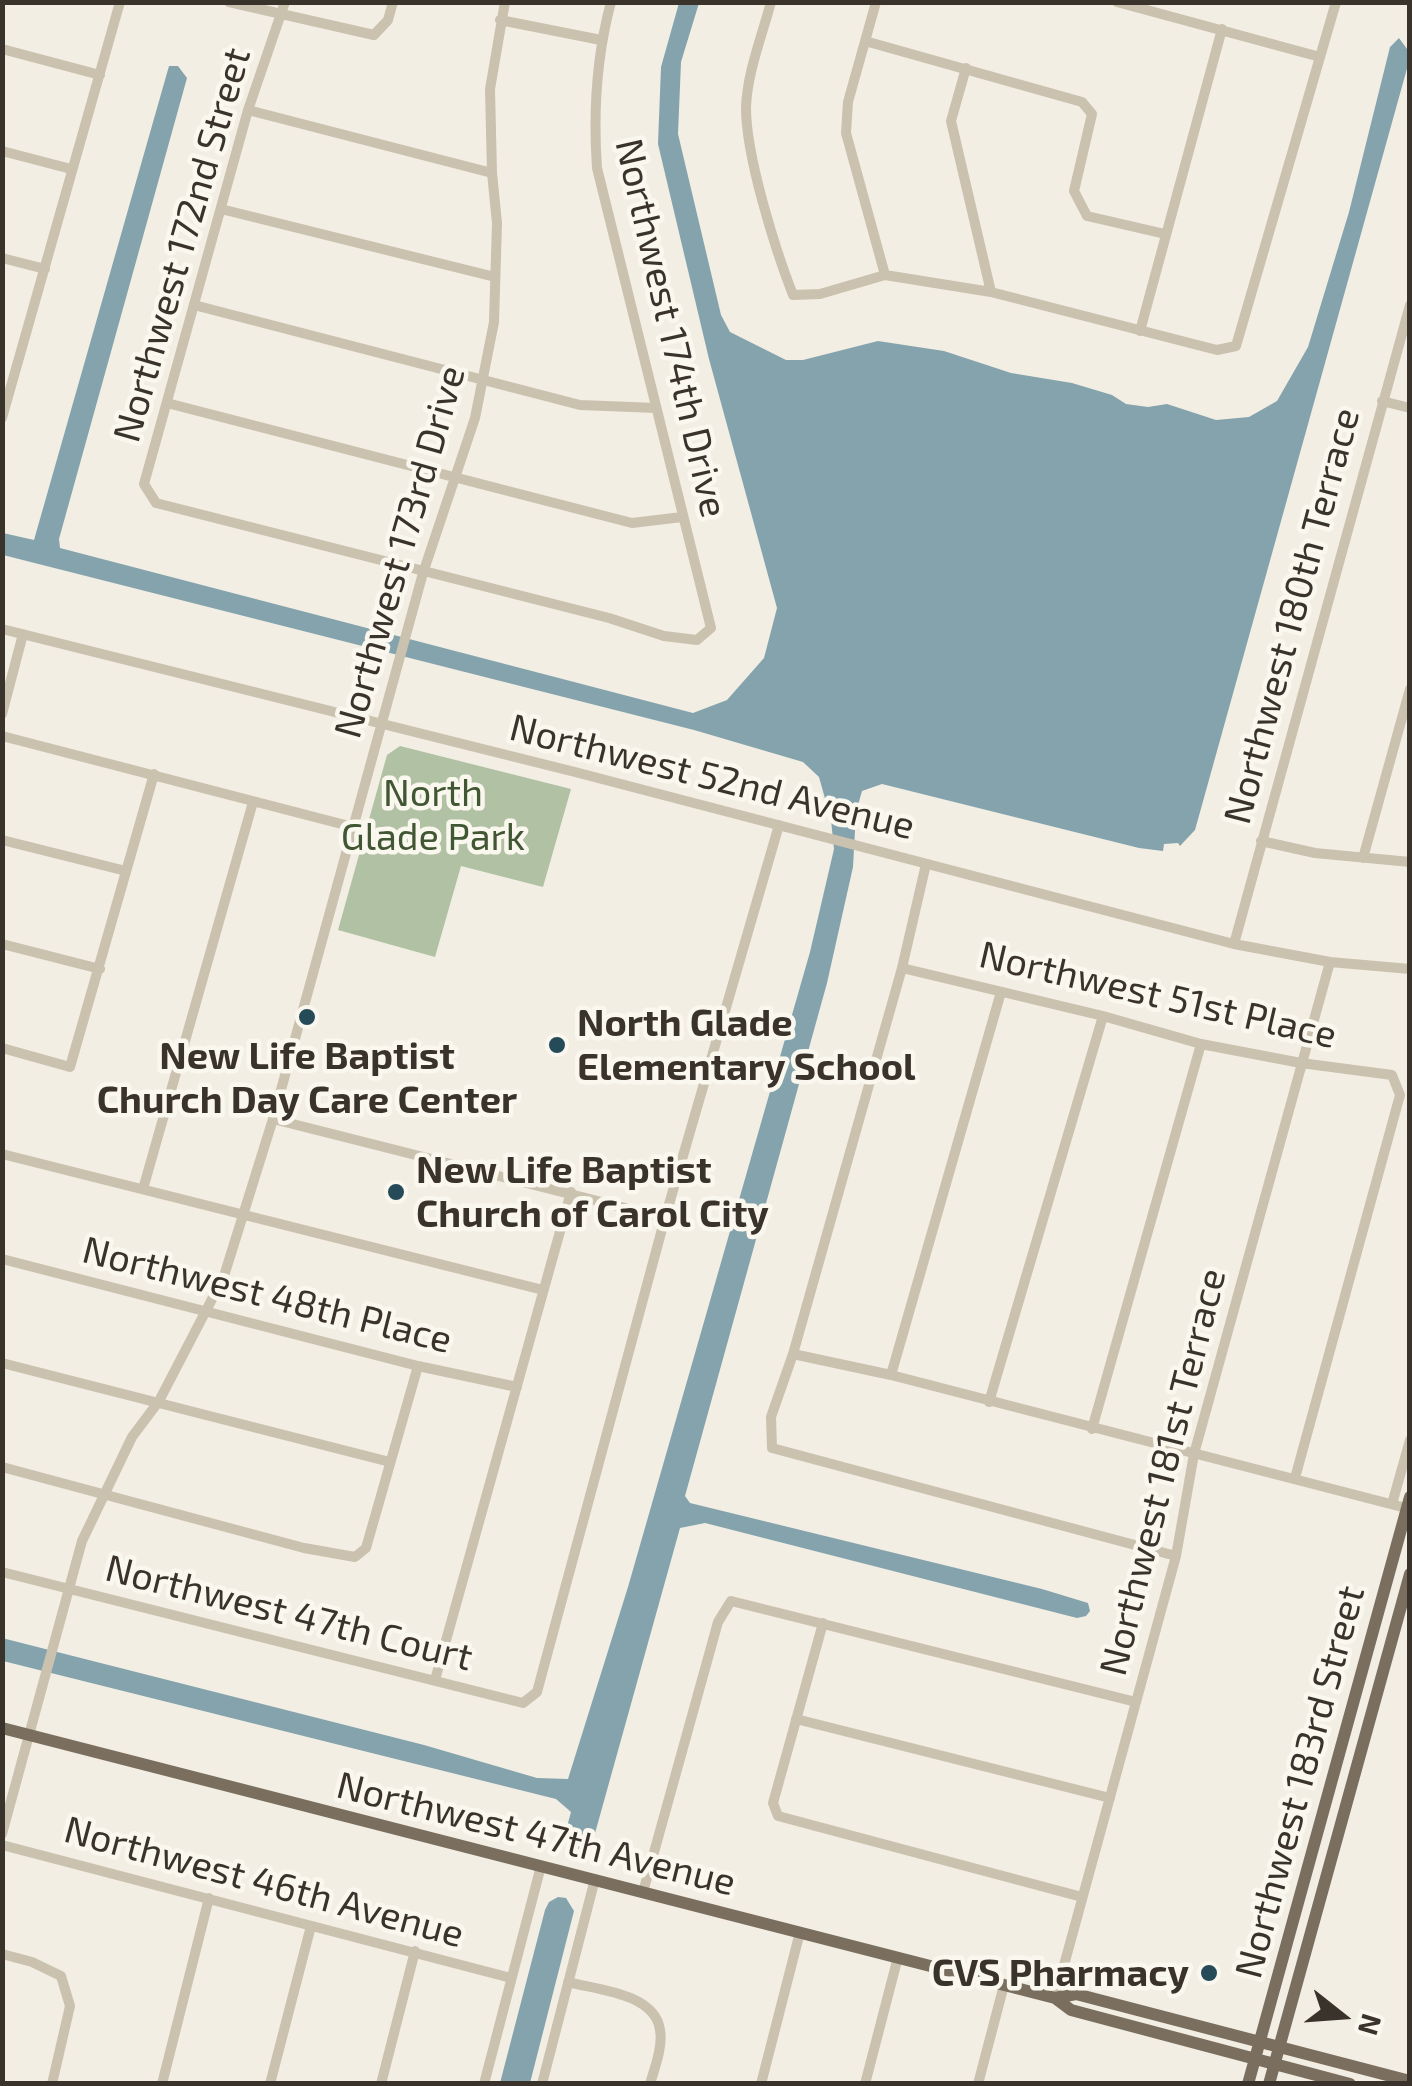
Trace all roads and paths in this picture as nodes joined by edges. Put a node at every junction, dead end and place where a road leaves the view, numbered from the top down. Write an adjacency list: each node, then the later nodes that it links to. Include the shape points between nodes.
1 (120, 2): 19 (street)
2 (229, 2): 11 (street)
3 (285, 2): 11 (street, Northwest 172nd Street)
4 (393, 2): 11 (street, via 374,35)
5 (504, 2): 12 (street, Northwest 173rd Drive)
6 (611, 2): 14 (street, Northwest 174th Drive)
7 (771, 2): 28 (street, via 746,104 748,136 793,295)
8 (876, 2): 15 (street)
9 (1117, 2): 13 (street)
10 (1336, 2): 17 (street)
11 (281, 16): 20 (street, Northwest 172nd Street)
12 (500, 20): 14 (street); 23 (street, Northwest 173rd Drive, via 490,89)
13 (1222, 29): 17 (street); 25 (street)
14 (601, 40): 39 (street, Northwest 174th Drive, via 596,168)
15 (865, 41): 18 (street); 28 (street, via 846,134)
16 (2, 49): 19 (street)
17 (1320, 58): 33 (street, via 1236,346 1217,350)
18 (966, 68): 25 (street, via 1082,102 1092,114 1074,191 1088,216); 30 (street, via 951,121)
19 (100, 74): 22 (street)
20 (248, 110): 23 (street); 24 (street, Northwest 172nd Street)
21 (2, 152): 22 (street)
22 (71, 169): 27 (street)
23 (492, 173): 29 (street, Northwest 173rd Drive)
24 (221, 209): 29 (street); 31 (street, Northwest 172nd Street)
25 (1165, 234): 33 (street)
26 (2, 258): 27 (street)
27 (45, 269): 35 (street)
28 (885, 275): 30 (street)
29 (495, 277): 36 (street, Northwest 173rd Drive)
30 (992, 292): 33 (street)
31 (194, 305): 36 (street); 38 (street, Northwest 172nd Street)
32 (1410, 305): 37 (street, Northwest 180th Terrace)
33 (1140, 331)
34 (2, 363): 35 (street)
35 (18, 367): 41 (street)
36 (483, 380): 39 (street, via 580,405); 42 (street, Northwest 173rd Drive)
37 (1382, 401): 40 (street); 56 (street, Northwest 180th Terrace)
38 (167, 403): 42 (street); 44 (street, Northwest 172nd Street, via 144,484 156,504)
39 (656, 408): 43 (street, Northwest 174th Drive)
40 (1410, 408)
41 (2, 418)
42 (454, 475): 43 (street, via 632,523); 44 (street, Northwest 173rd Drive)
43 (682, 517): 44 (street, Northwest 174th Drive, via 711,628 697,640)
44 (423, 573): 49 (street, Northwest 173rd Drive)
45 (2, 629): 46 (street, Northwest 52nd Avenue)
46 (23, 634): 48 (street); 49 (street, Northwest 52nd Avenue)
47 (1410, 689): 57 (street)
48 (2, 714)
49 (380, 724): 53 (street, Northwest 52nd Avenue); 54 (street, Northwest 173rd Drive)
50 (2, 736): 51 (street)
51 (154, 774): 52 (street); 60 (street)
52 (252, 802): 54 (street); 74 (street)
53 (778, 825): 59 (street, Northwest 52nd Avenue); 77 (street)
54 (353, 827): 72 (street, Northwest 173rd Drive)
55 (2, 840): 60 (street)
56 (1261, 841): 57 (street); 62 (street, Northwest 180th Terrace)
57 (1363, 858): 58 (street)
58 (1410, 862)
59 (926, 864): 62 (street, Northwest 52nd Avenue); 64 (street)
60 (126, 871): 65 (street)
61 (2, 944): 65 (street)
62 (1234, 944): 63 (street, Northwest 52nd Avenue)
63 (1330, 962): 66 (street, Northwest 52nd Avenue); 71 (street, Northwest 181st Terrace)
64 (902, 968): 67 (street, Northwest 51st Place); 81 (street)
65 (100, 969): 70 (street, via 70,1067)
66 (1410, 969)
67 (1001, 992): 68 (street, Northwest 51st Place); 84 (street)
68 (1102, 1016): 69 (street, Northwest 51st Place); 87 (street)
69 (1201, 1044): 71 (street, Northwest 51st Place); 88 (street)
70 (2, 1048)
71 (1302, 1064): 90 (street, Northwest 181st Terrace); 93 (street, Northwest 51st Place, via 1392,1076 1400,1095)
72 (273, 1118): 75 (street); 76 (street, Northwest 173rd Drive)
73 (2, 1154): 74 (street)
74 (143, 1189): 76 (street)
75 (572, 1192): 77 (street); 79 (street)
76 (244, 1213): 79 (street); 80 (street, Northwest 173rd Drive)
77 (665, 1218): 104 (street, Northwest 47th Court, via 538,1692 523,1703)
78 (2, 1259): 80 (street, Northwest 48th Place)
79 (543, 1290): 85 (street)
80 (207, 1311): 83 (street, Northwest 48th Place); 86 (street, Northwest 173rd Drive)
81 (793, 1354): 84 (street); 99 (street, via 771,1417 772,1448)
82 (2, 1363): 86 (street)
83 (418, 1366): 85 (street, Northwest 48th Place); 91 (street)
84 (891, 1375): 87 (street)
85 (516, 1387): 104 (street)
86 (159, 1401): 91 (street); 94 (street, Northwest 173rd Drive)
87 (990, 1402): 88 (street)
88 (1092, 1429): 90 (street)
89 (1410, 1440): 96 (street)
90 (1194, 1454): 93 (street); 99 (street, Northwest 181st Terrace)
91 (390, 1462): 94 (street, via 366,1548 355,1557)
92 (2, 1467): 94 (street)
93 (1295, 1478): 96 (street)
94 (104, 1492): 102 (street, Northwest 173rd Drive)
95 (1408, 1502): 96 (street); 97 (main road, Northwest 183rd Street)
96 (1392, 1504)
97 (1395, 1549): 98 (street); 109 (main road, Northwest 183rd Street)
98 (1410, 1553)
99 (1176, 1556): 105 (street, Northwest 181st Terrace)
100 (2, 1572): 102 (street, Northwest 47th Court)
101 (1410, 1574): 111 (main road, Northwest 183rd Street)
102 (69, 1589): 104 (street, Northwest 47th Court); 108 (street, Northwest 173rd Drive)
103 (824, 1623): 105 (street); 106 (street); 118 (street, via 731,1601 718,1622)
104 (435, 1680)
105 (1136, 1702): 110 (street, Northwest 181st Terrace)
106 (796, 1719): 110 (street); 119 (street, via 773,1803 778,1816)
107 (2, 1728): 108 (main road, Northwest 47th Avenue)
108 (30, 1735): 113 (street, Northwest 173rd Drive); 116 (main road, Northwest 47th Avenue)
109 (1338, 1752): 111 (main road); 112 (main road, Northwest 183rd Street)
110 (1110, 1798): 119 (street, Northwest 181st Terrace)
111 (1347, 1798): 114 (main road, Northwest 183rd Street)
112 (1323, 1807): 114 (main road, via 1334,1819); 130 (main road, Northwest 183rd Street)
113 (2, 1834)
114 (1336, 1838): 131 (main road, Northwest 183rd Street)
115 (2, 1845): 120 (street, Northwest 46th Avenue)
116 (541, 1866): 117 (main road, Northwest 47th Avenue); 126 (street)
117 (594, 1879): 118 (main road, Northwest 47th Avenue); 127 (street)
118 (643, 1892): 122 (main road, Northwest 47th Avenue)
119 (1082, 1897): 129 (street, Northwest 181st Terrace)
120 (209, 1898): 121 (street, Northwest 46th Avenue); 136 (street)
121 (311, 1926): 123 (street, Northwest 46th Avenue); 137 (street)
122 (800, 1932): 125 (main road, Northwest 47th Avenue); 142 (street)
123 (415, 1951): 126 (street, Northwest 46th Avenue); 138 (street)
124 (2, 1954): 135 (street, via 61,1976 70,2006)
125 (898, 1957): 128 (main road, Northwest 47th Avenue); 143 (street)
126 (511, 1978): 139 (street)
127 (568, 1982): 140 (street); 141 (street, via 636,2000 656,2016 661,2032)
128 (1004, 1984): 129 (main road, Northwest 47th Avenue); 144 (street)
129 (1054, 1998): 130 (main road, Northwest 47th Avenue, via 1076,1994); 132 (main road, Northwest 47th Avenue, via 1071,2010)
130 (1260, 2040): 131 (main road, Northwest 47th Avenue); 132 (main road, Northwest 183rd Street)
131 (1280, 2045): 133 (main road, Northwest 183rd Street); 134 (main road, Northwest 47th Avenue)
132 (1255, 2059): 133 (main road, Northwest 47th Avenue); 145 (main road, Northwest 183rd Street)
133 (1275, 2064): 146 (main road, Northwest 183rd Street); 147 (main road, Northwest 47th Avenue)
134 (1410, 2081)
135 (52, 2084)
136 (162, 2084)
137 (270, 2084)
138 (381, 2084)
139 (484, 2084)
140 (542, 2084)
141 (650, 2084)
142 (761, 2084)
143 (865, 2084)
144 (978, 2084)
145 (1248, 2084)
146 (1269, 2084)
147 (1350, 2084)

